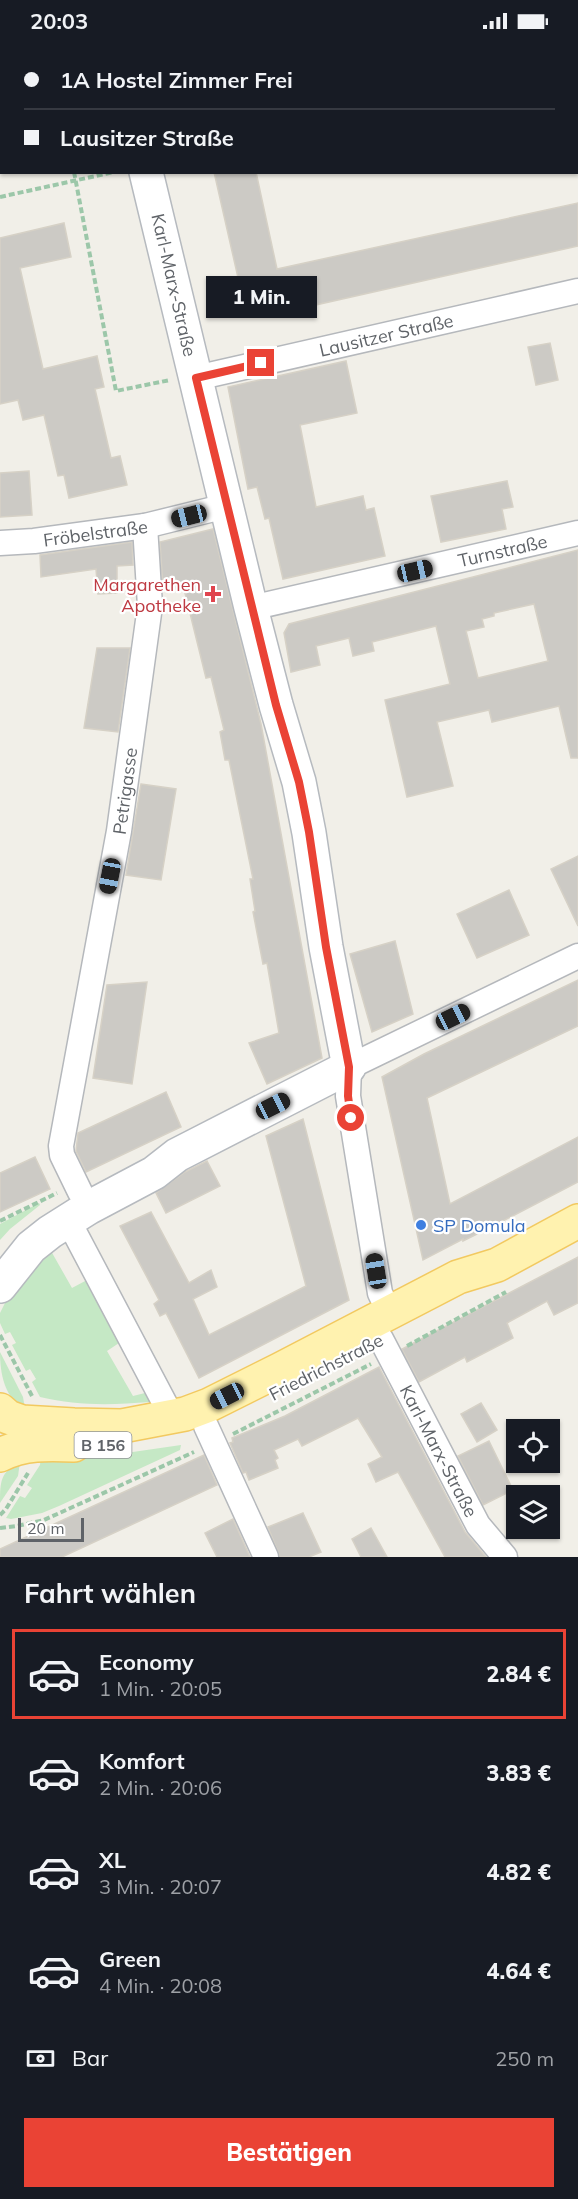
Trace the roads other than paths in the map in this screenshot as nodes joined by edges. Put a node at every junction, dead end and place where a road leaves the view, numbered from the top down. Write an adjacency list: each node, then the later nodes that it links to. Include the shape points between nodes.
1 (146, 174): 3 (main road, Karl-Marx-Straße)
2 (578, 291): 3 (street, Lausitzer Straße)
3 (186, 378): 4 (main road, Karl-Marx-Straße)
4 (226, 507): 5 (street, Fröbelstraße); 8 (main road, Karl-Marx-Straße)
5 (145, 526): 7 (street, Fröbelstraße); 11 (street, Petrigasse, via 150,606 118,831 62,1146)
6 (578, 533): 8 (street, Turnstraße)
7 (0, 543)
8 (251, 608): 10 (main road, Karl-Marx-Straße, via 299,782)
9 (578, 957): 10 (street)
10 (349, 1067): 11 (main road, via 177,1155 150,1160); 15 (street, Karl-Marx-Straße, via 348,1096)
11 (74, 1198): 13 (main road, via 30,1221); 14 (main road); 17 (street, Petrigasse)
12 (578, 1221): 15 (main road, Friedrichstraße / B 156, via 506,1276)
13 (0, 1252)
14 (0, 1286)
15 (387, 1335): 17 (main road, Friedrichstraße / B 156); 18 (main road, Friedrichstraße / B 156); 22 (street, Karl-Marx-Straße, via 478,1525)
16 (0, 1412): 17 (main road, Friedrichstraße / B 156, via 22,1422 46,1425 122,1426); 19 (main road)
17 (172, 1417)
18 (210, 1435): 20 (main road, Friedrichstraße / B 156, via 109,1445 35,1444); 21 (street)
19 (0, 1443)
20 (0, 1455)
21 (266, 1557)
22 (505, 1557)

